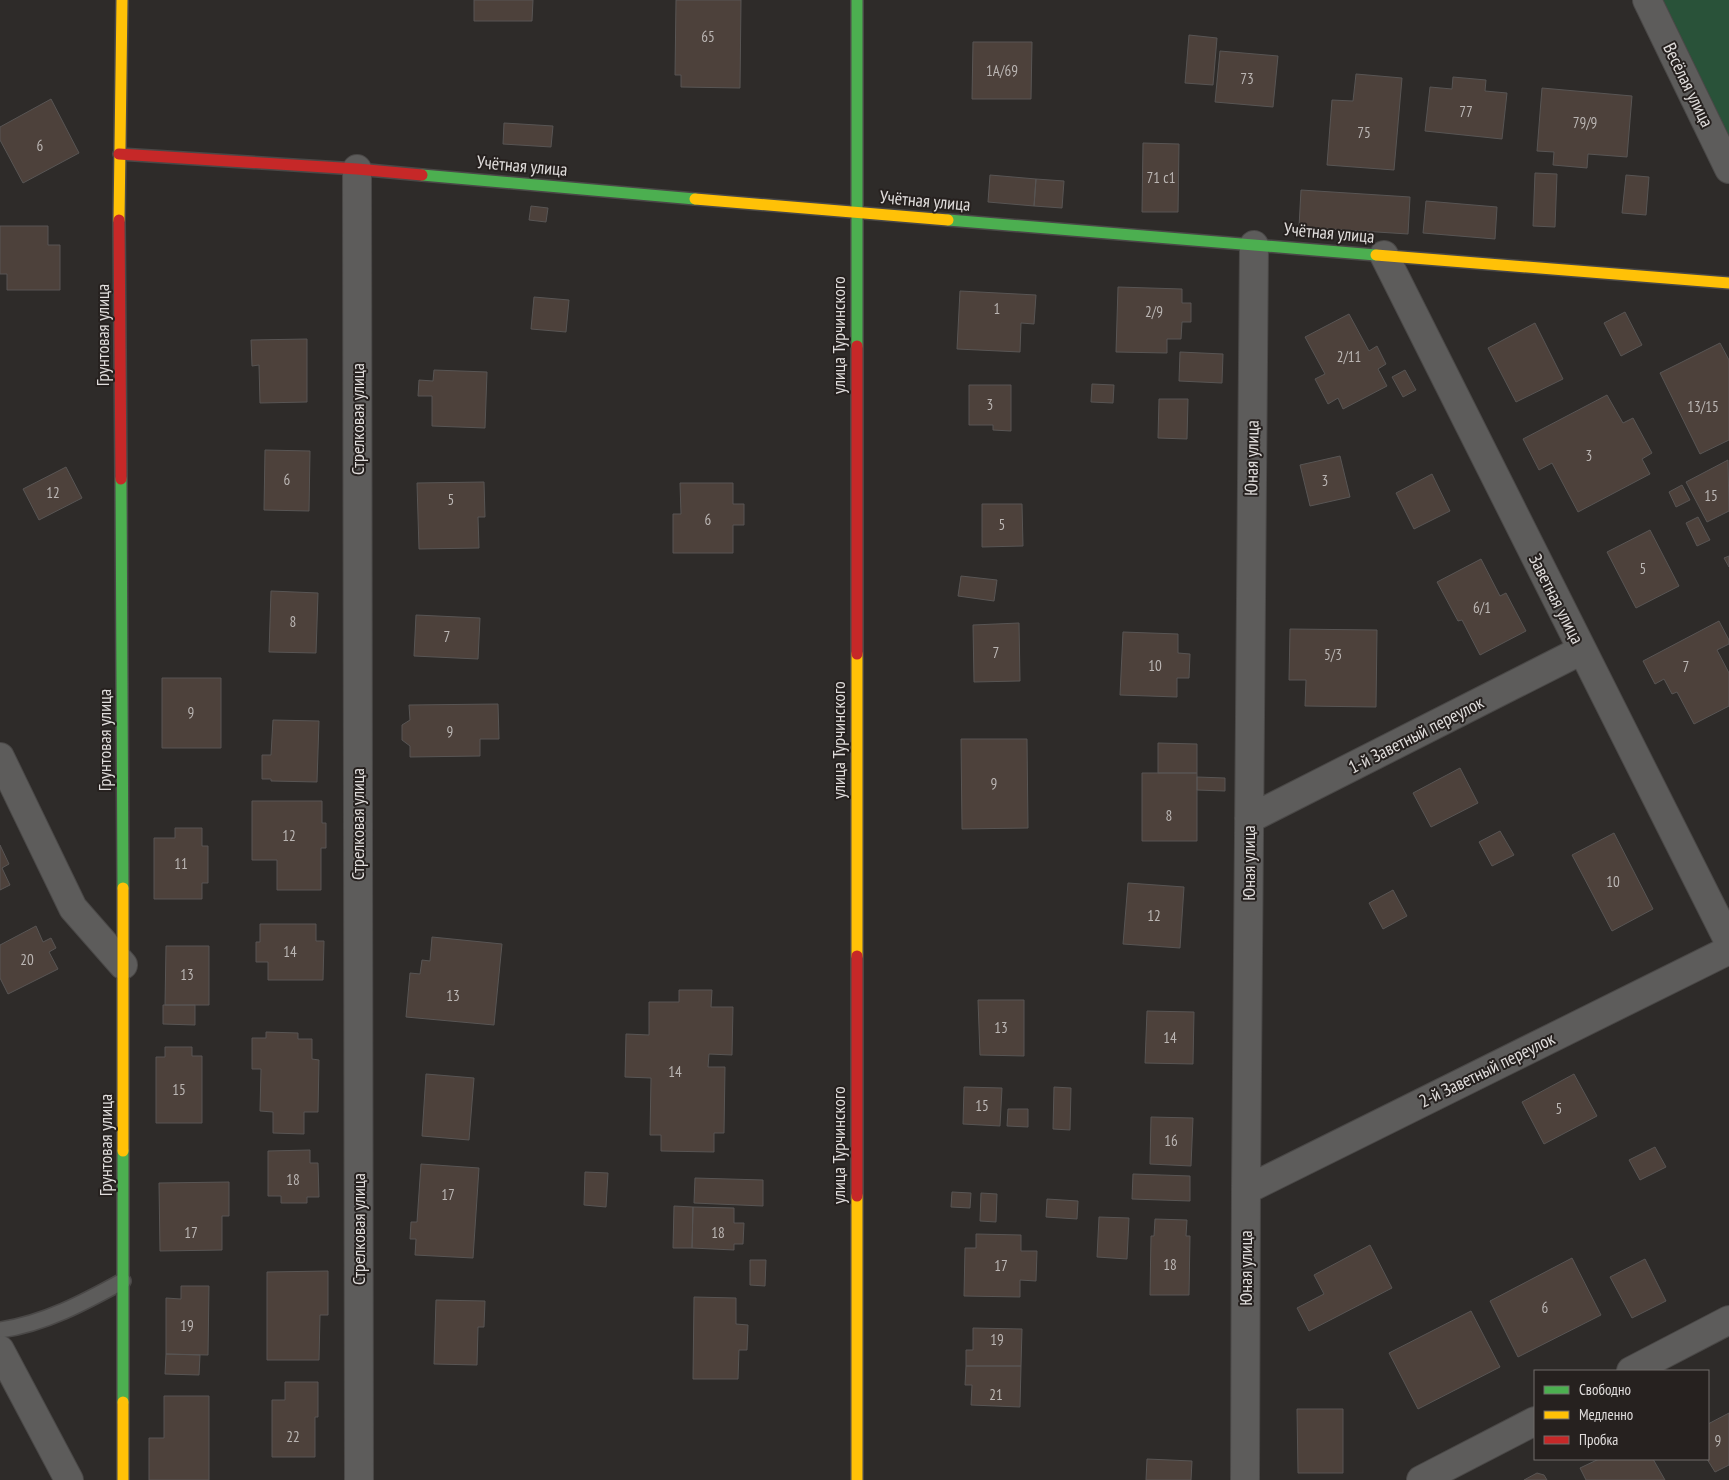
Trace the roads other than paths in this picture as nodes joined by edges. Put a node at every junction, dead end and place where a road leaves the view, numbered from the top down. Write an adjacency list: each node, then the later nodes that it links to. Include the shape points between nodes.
1 (122, 0): 4 (street, Грунтовая улица)
2 (857, 0): 7 (street, улица Турчинского)
3 (1647, 0): 6 (street, Весёлая улица)
4 (119, 154): 5 (street, Учётная улица); 16 (street, Грунтовая улица)
5 (357, 169): 7 (street, Учётная улица); 26 (street, Стрелковая улица)
6 (1729, 169)
7 (856, 213): 8 (street, Учётная улица); 27 (street, улица Турчинского)
8 (1254, 245): 9 (street, Учётная улица); 13 (street, Юная улица)
9 (1384, 255): 10 (street, Учётная улица); 11 (street, Заветная улица)
10 (1729, 282)
11 (1582, 650): 13 (street, 1-й Заветный переулок); 14 (street, Заветная улица)
12 (0, 757): 16 (street, via 73,908)
13 (1249, 819): 17 (street, Юная улица)
14 (1729, 942)
15 (1729, 950): 17 (street, 2-й Заветный переулок)
16 (123, 965): 18 (street, Грунтовая улица)
17 (1246, 1190): 28 (street, Юная улица)
18 (123, 1281): 20 (lane, via 37,1322); 25 (street, Грунтовая улица)
19 (1729, 1320): 22 (street)
20 (0, 1330)
21 (0, 1350): 24 (street)
22 (1633, 1370)
23 (1534, 1422): 29 (street)
24 (69, 1480)
25 (123, 1480)
26 (359, 1480)
27 (857, 1480)
28 (1245, 1480)
29 (1422, 1480)

